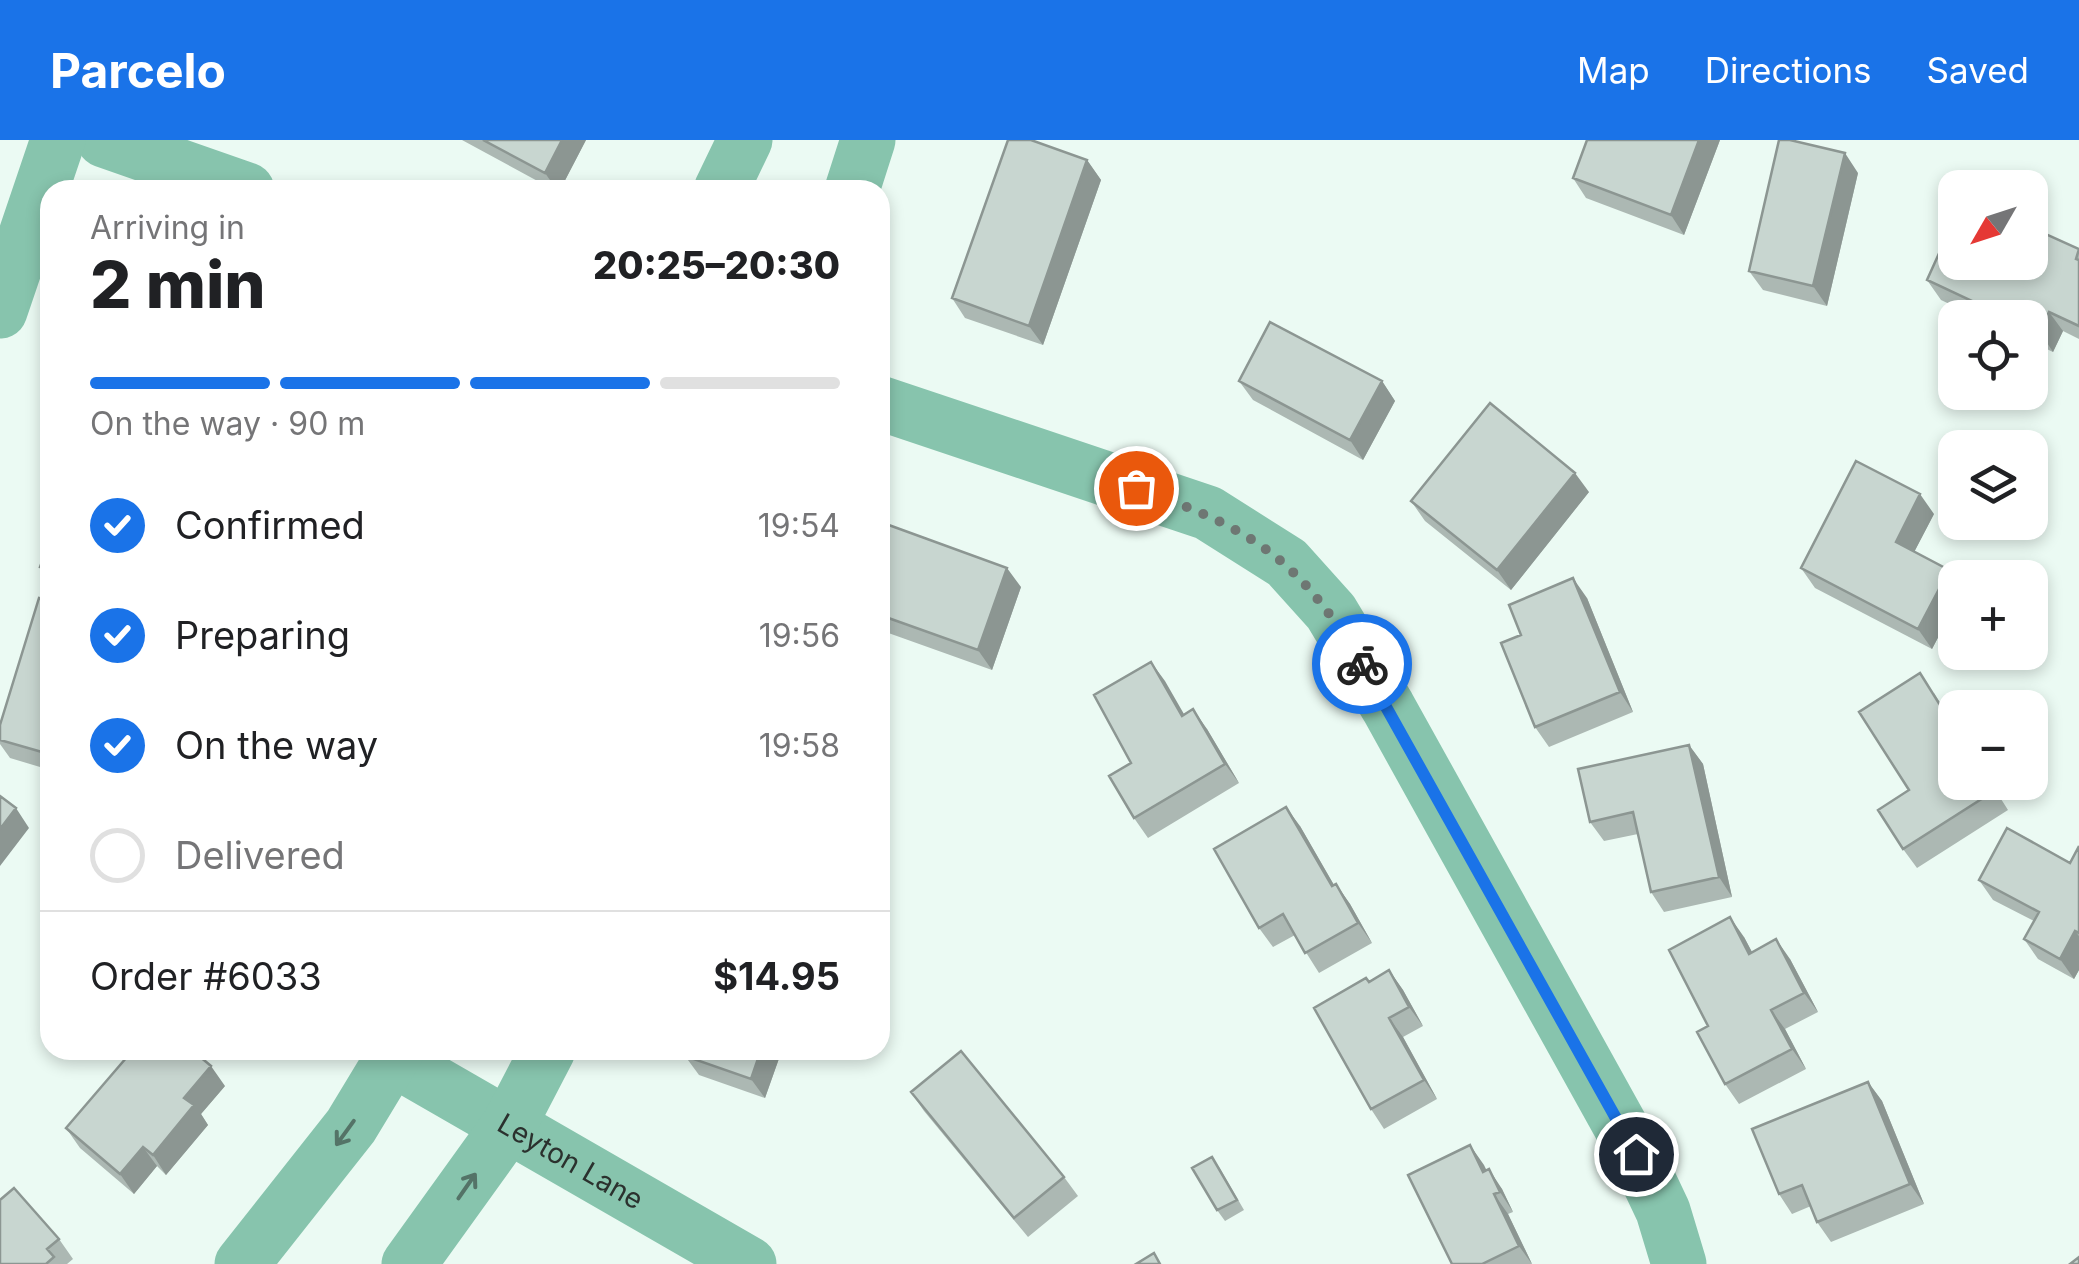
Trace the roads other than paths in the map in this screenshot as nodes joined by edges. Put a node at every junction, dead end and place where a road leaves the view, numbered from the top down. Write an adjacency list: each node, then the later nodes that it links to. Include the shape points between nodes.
1 (58, 140): 5 (street)
2 (104, 140): 6 (street)
3 (745, 140): 7 (street)
4 (868, 140): 8 (street)
5 (44, 180)
6 (218, 180)
7 (726, 180)
8 (855, 180)
9 (40, 193): 10 (street)
10 (0, 311)
11 (890, 406): 19 (street, via 1208,513 1287,562 1331,612 1388,707 1636,1154)
12 (392, 1060): 16 (street, one-way to 16, via 351,1126)
13 (403, 1060): 15 (street, Leyton Lane)
14 (543, 1060): 15 (street)
15 (509, 1125): 17 (street, one-way to 15); 18 (street, Leyton Lane)
16 (242, 1264)
17 (408, 1264)
18 (749, 1264)
19 (1679, 1264)

